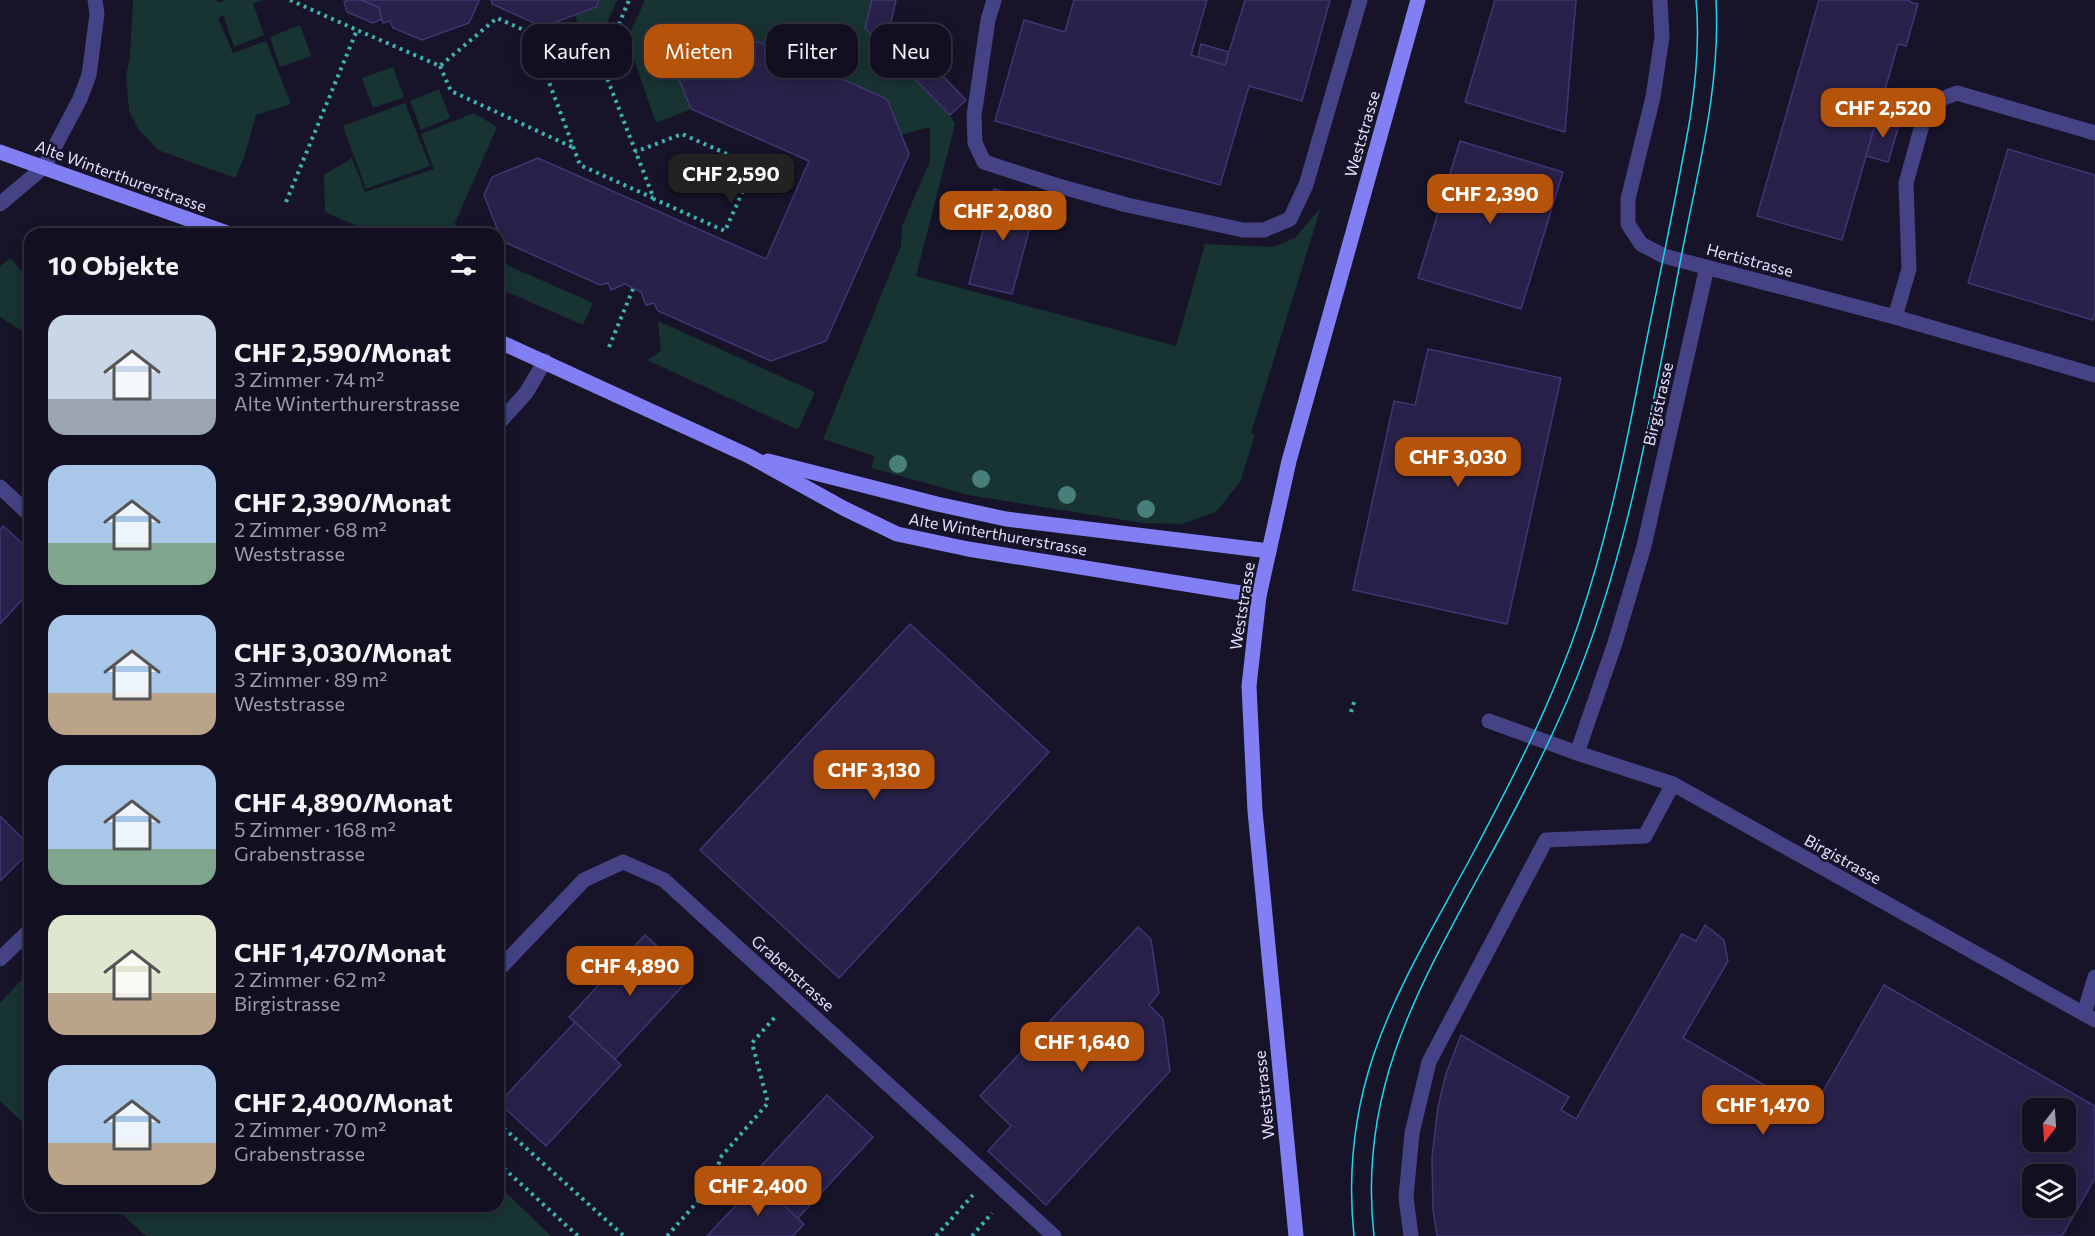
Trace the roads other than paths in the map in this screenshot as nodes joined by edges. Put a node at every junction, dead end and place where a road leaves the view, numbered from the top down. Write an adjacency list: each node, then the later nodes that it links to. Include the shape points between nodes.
1 (95, 0): 8 (street, via 97,15 89,75)
2 (994, 0): 3 (street, via 974,116 975,143 984,162 1127,205 1243,230 1264,230 1290,219 1306,185)
3 (1360, 0)
4 (1418, 0): 20 (main road, Weststrasse, via 1289,461)
5 (1660, 0): 11 (street, Hertistrasse, via 1662,37 1653,96 1628,199 1628,224 1641,244 1664,256)
6 (2095, 133): 12 (street, via 1957,93 1928,104 1906,183 1910,268)
7 (0, 152): 8 (main road, Alte Winterthurerstrasse)
8 (44, 167): 9 (street); 10 (main road, Alte Winterthurerstrasse)
9 (0, 204)
10 (213, 228)
11 (1707, 267): 12 (street, Hertistrasse); 23 (street, Birgistrasse, via 1644,546)
12 (1895, 317): 15 (street, Hertistrasse)
13 (504, 344): 14 (main road, Alte Winterthurerstrasse)
14 (545, 361): 16 (street, via 526,393); 17 (main road, Alte Winterthurerstrasse)
15 (2095, 375)
16 (504, 417)
17 (749, 456): 20 (main road, Alte Winterthurerstrasse, via 1006,519); 21 (main road, Alte Winterthurerstrasse, via 897,534)
18 (0, 487): 19 (street)
19 (24, 509)
20 (1269, 551): 21 (main road, Weststrasse)
21 (1259, 596): 31 (main road, Weststrasse, via 1249,686 1251,753)
22 (1489, 721): 23 (street, Birgistrasse)
23 (1577, 753): 24 (street, Birgistrasse)
24 (1673, 784): 29 (street, Birgistrasse); 32 (street, via 1645,836 1546,840 1429,1062 1412,1132 1406,1197)
25 (24, 936): 26 (street)
26 (0, 959)
27 (504, 964): 30 (street, Grabenstrasse, via 584,880 623,862 664,880)
28 (2095, 977): 29 (street, Birgistrasse)
29 (2090, 1017)
30 (1054, 1236)
31 (1296, 1236)
32 (1412, 1236)

